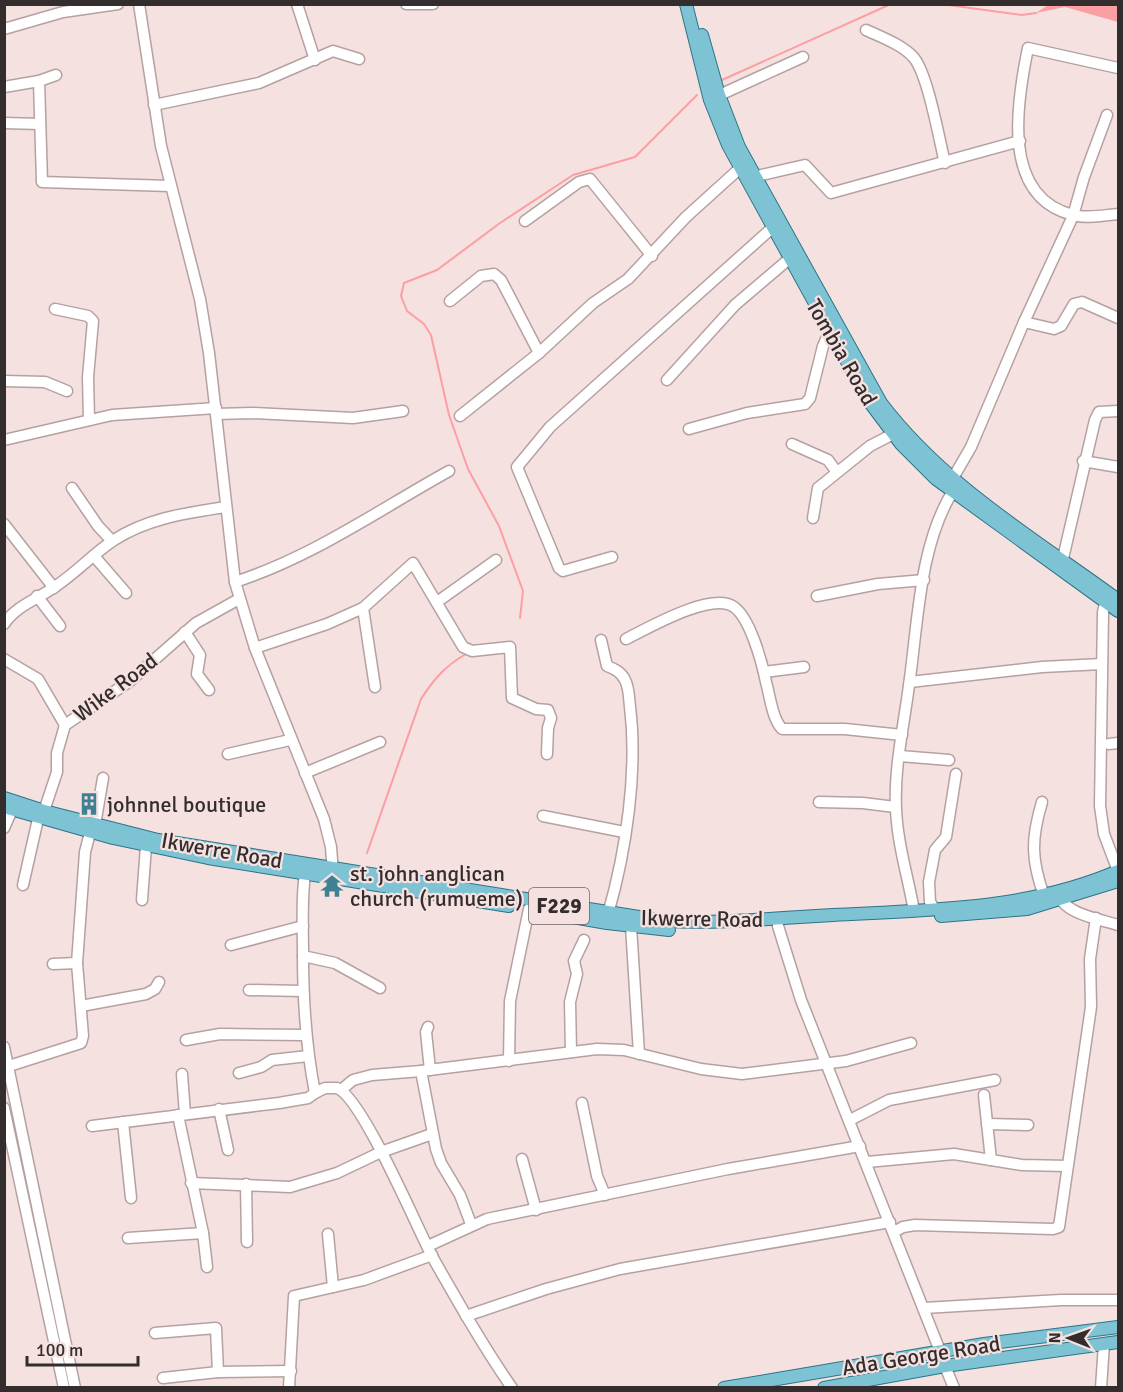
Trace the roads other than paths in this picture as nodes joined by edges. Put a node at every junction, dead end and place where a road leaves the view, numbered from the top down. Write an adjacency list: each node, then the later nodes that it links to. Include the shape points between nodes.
1 (118, 4): 8 (street, via 63,12)
2 (139, 4): 18 (street)
3 (297, 4): 12 (street)
4 (406, 4): 5 (street)
5 (433, 4)
6 (686, 4): 17 (main road, Tombia Road)
7 (694, 4): 17 (main road, Tombia Road)
8 (4, 29)
9 (866, 30): 23 (street, via 915,59)
10 (803, 57): 17 (street)
11 (359, 59): 12 (street, via 333,51)
12 (315, 60): 18 (street, via 259,83)
13 (1119, 68): 22 (street, via 1028,48 1018,106)
14 (56, 75): 15 (street)
15 (39, 81): 16 (street); 21 (street)
16 (4, 87)
17 (714, 98): 24 (main road, Tombia Road)
18 (154, 105): 25 (street)
19 (1107, 115): 27 (street)
20 (4, 123): 21 (street)
21 (40, 124): 25 (street, via 42,182)
22 (1020, 141): 23 (street); 27 (street, via 1028,182 1049,204)
23 (945, 163): 24 (street, via 831,193 805,165)
24 (746, 175): 29 (main road, Tombia Road); 30 (street, via 686,217); 54 (main road, Tombia Road, via 880,403)
25 (170, 186): 41 (street, via 200,299)
26 (1119, 213): 27 (street)
27 (1073, 216): 35 (street)
28 (525, 221): 30 (street, via 579,182 590,179)
29 (772, 228): 31 (main road, Tombia Road); 61 (street, via 550,427 517,466 559,568 577,569)
30 (651, 256): 37 (street)
31 (789, 259): 36 (main road, Tombia Road); 38 (street, via 735,305)
32 (450, 301): 37 (street, via 481,276 494,274 501,280)
33 (55, 309): 45 (street, via 88,316 93,321)
34 (1119, 318): 35 (street, via 1082,302 1074,304 1061,326 1054,329)
35 (1024, 322): 54 (street)
36 (829, 333): 46 (street, via 805,404 747,412); 47 (main road, Tombia Road)
37 (539, 353): 44 (street)
38 (667, 380)
39 (4, 381): 40 (street, via 45,382)
40 (68, 390)
41 (216, 411): 42 (street, via 353,418); 45 (street, via 143,411); 56 (street)
42 (403, 411)
43 (1119, 411): 50 (street, via 1100,412)
44 (460, 416)
45 (89, 420): 48 (street)
46 (689, 429)
47 (893, 434): 53 (street); 54 (main road, Tombia Road)
48 (4, 440)
49 (792, 444): 53 (street, via 828,460)
50 (1083, 461): 51 (street); 63 (street)
51 (1119, 467)
52 (449, 471): 65 (street, via 315,550)
53 (836, 471): 57 (street, via 818,488)
54 (951, 486): 63 (main road, Tombia Road); 64 (street, via 934,530)
55 (72, 488): 59 (street)
56 (225, 507): 59 (street, via 157,520); 65 (street)
57 (813, 518)
58 (4, 524): 66 (street)
59 (112, 542): 60 (street)
60 (94, 556): 66 (street); 67 (street)
61 (612, 557)
62 (496, 560): 72 (street)
63 (1061, 565): 71 (main road, Tombia Road)
64 (924, 580): 69 (street); 84 (street)
65 (235, 582): 70 (street)
66 (54, 588): 68 (street)
67 (126, 593)
68 (37, 596): 74 (street); 75 (street)
69 (817, 596)
70 (239, 599): 76 (street, Wike Road); 79 (street)
71 (1115, 601): 81 (street)
72 (438, 602): 73 (street, via 412,563); 92 (street, via 464,646 472,651 510,647 512,698 548,710 551,718)
73 (363, 608): 79 (street); 85 (street)
74 (4, 624)
75 (60, 626)
76 (185, 632): 86 (street, via 200,655 197,674); 87 (street, Wike Road, via 130,681)
77 (626, 639): 83 (street, via 692,608 722,603 734,606 740,613)
78 (601, 640): 107 (street, via 607,666 627,682 632,743)
79 (255, 648): 89 (street)
80 (4, 659): 87 (street, via 38,679)
81 (1102, 664): 84 (street); 110 (street, via 1101,819 1108,849)
82 (804, 667): 83 (street)
83 (764, 672): 88 (street, via 782,729 845,729)
84 (910, 682): 88 (street)
85 (375, 687)
86 (209, 690)
87 (65, 724): 103 (street, Wike Road, via 57,753 57,772)
88 (902, 735): 93 (street)
89 (290, 740): 91 (street); 95 (street)
90 (380, 742): 95 (street)
91 (228, 754)
92 (547, 754)
93 (900, 756): 94 (street); 101 (street)
94 (949, 760)
95 (305, 773): 111 (street, via 324,819)
96 (956, 774): 117 (street, via 948,830 944,842 935,850 929,882)
97 (103, 778): 106 (street)
98 (4, 798): 103 (main road, Ikwerre Road / F229)
99 (819, 802): 101 (street)
100 (1042, 802): 114 (street, via 1034,830 1033,855)
101 (896, 807): 119 (street)
102 (8, 808): 103 (main road, Ikwerre Road / F229); 105 (street)
103 (42, 815): 106 (main road, Ikwerre Road / F229); 113 (street, Wike Road)
104 (543, 816): 107 (street)
105 (4, 828)
106 (93, 829): 108 (main road, Ikwerre Road / F229); 109 (main road, Ikwerre Road / F229); 129 (street, via 84,862)
107 (624, 832): 120 (street)
108 (146, 846): 109 (main road, Ikwerre Road / F229); 116 (street)
109 (306, 869): 111 (main road, Ikwerre Road / F229); 123 (street)
110 (1119, 871): 115 (main road, Ikwerre Road / F229)
111 (333, 874): 118 (main road, Ikwerre Road / F229); 120 (main road, Ikwerre Road / F229)
112 (1119, 881): 115 (main road, Ikwerre Road / F229)
113 (23, 885)
114 (1044, 896): 115 (main road, Ikwerre Road / F229); 117 (main road, Ikwerre Road / F229)
115 (1059, 896): 121 (street, via 1069,908); 125 (main road, Ikwerre Road / F229, via 1010,911)
116 (142, 900)
117 (934, 908): 119 (main road, Ikwerre Road / F229)
118 (529, 909): 124 (main road, Ikwerre Road / F229); 144 (street, via 510,1000)
119 (914, 911): 120 (main road, Ikwerre Road / F229, via 687,922)
120 (608, 914)
121 (1096, 918): 122 (street); 171 (street, via 1090,959 1090,1007)
122 (1119, 925)
123 (303, 926): 127 (street); 128 (street)
124 (631, 926): 125 (main road, Ikwerre Road / F229, via 692,931); 142 (street)
125 (778, 926): 145 (street, via 801,1000)
126 (584, 940): 141 (street, via 574,961 577,974 570,1002)
127 (231, 945)
128 (303, 956): 132 (street, via 335,963); 134 (street)
129 (76, 963): 130 (street); 135 (street)
130 (52, 964)
131 (159, 982): 135 (street, via 146,994)
132 (380, 988)
133 (249, 990): 134 (street)
134 (303, 991): 137 (street)
135 (81, 1006): 146 (street, via 83,1036 78,1046)
136 (429, 1027): 147 (street)
137 (305, 1035): 138 (street, via 220,1034); 143 (street)
138 (186, 1040)
139 (911, 1043): 145 (street)
140 (4, 1047): 146 (street)
141 (571, 1052): 142 (street); 144 (street)
142 (639, 1053): 145 (street, via 701,1069 742,1074)
143 (308, 1056): 148 (street, via 272,1060); 152 (street)
144 (508, 1061): 147 (street)
145 (828, 1064): 158 (street)
146 (9, 1066): 199 (street)
147 (426, 1071): 151 (street, via 362,1076); 164 (street)
148 (239, 1073)
149 (182, 1074): 157 (street)
150 (995, 1080): 158 (street, via 889,1100)
151 (341, 1089): 152 (street, via 325,1088); 167 (street, via 351,1099)
152 (315, 1094): 156 (street, via 279,1103)
153 (984, 1095): 161 (street)
154 (582, 1103): 174 (street, via 597,1176)
155 (4, 1108): 159 (street)
156 (219, 1109): 157 (street); 166 (street)
157 (182, 1114): 160 (street); 172 (street)
158 (850, 1120): 165 (street)
159 (6, 1122): 198 (street)
160 (123, 1122): 163 (street); 175 (street)
161 (987, 1124): 162 (street); 169 (street)
162 (1028, 1125)
163 (92, 1126)
164 (432, 1134): 167 (street); 177 (street, via 441,1163)
165 (860, 1146): 170 (street); 174 (street)
166 (228, 1150)
167 (381, 1152): 173 (street, via 337,1173 290,1187); 183 (street)
168 (522, 1159): 176 (street)
169 (991, 1160): 170 (street, via 954,1154); 171 (street)
170 (867, 1162): 178 (street)
171 (1067, 1166): 178 (street, via 1057,1228)
172 (192, 1183): 173 (street); 179 (street)
173 (246, 1184): 182 (street)
174 (605, 1195): 176 (street)
175 (131, 1198)
176 (536, 1210): 177 (street)
177 (471, 1224): 183 (street)
178 (892, 1227): 187 (street); 188 (street, via 620,1269)
179 (203, 1233): 181 (street); 184 (street)
180 (328, 1234): 185 (street)
181 (128, 1238)
182 (247, 1242)
183 (430, 1251): 185 (street, via 364,1280); 188 (street)
184 (207, 1267)
185 (333, 1287): 195 (street, via 297,1294 293,1299)
186 (1119, 1300): 187 (street)
187 (924, 1308): 193 (street)
188 (466, 1316): 201 (street)
189 (1119, 1327): 193 (main road, Ada George Road)
190 (155, 1333): 196 (street, via 216,1328)
191 (1119, 1342): 192 (main road, Ada George Road)
192 (1104, 1344): 194 (main road, Ada George Road); 205 (street)
193 (940, 1351): 202 (main road, Ada George Road)
194 (945, 1366): 203 (main road, Ada George Road); 204 (street)
195 (291, 1371): 196 (street); 200 (street)
196 (218, 1372): 197 (street)
197 (163, 1378)
198 (64, 1388)
199 (75, 1388)
200 (289, 1388)
201 (512, 1388)
202 (724, 1388)
203 (824, 1388)
204 (954, 1388)
205 (1101, 1388)

